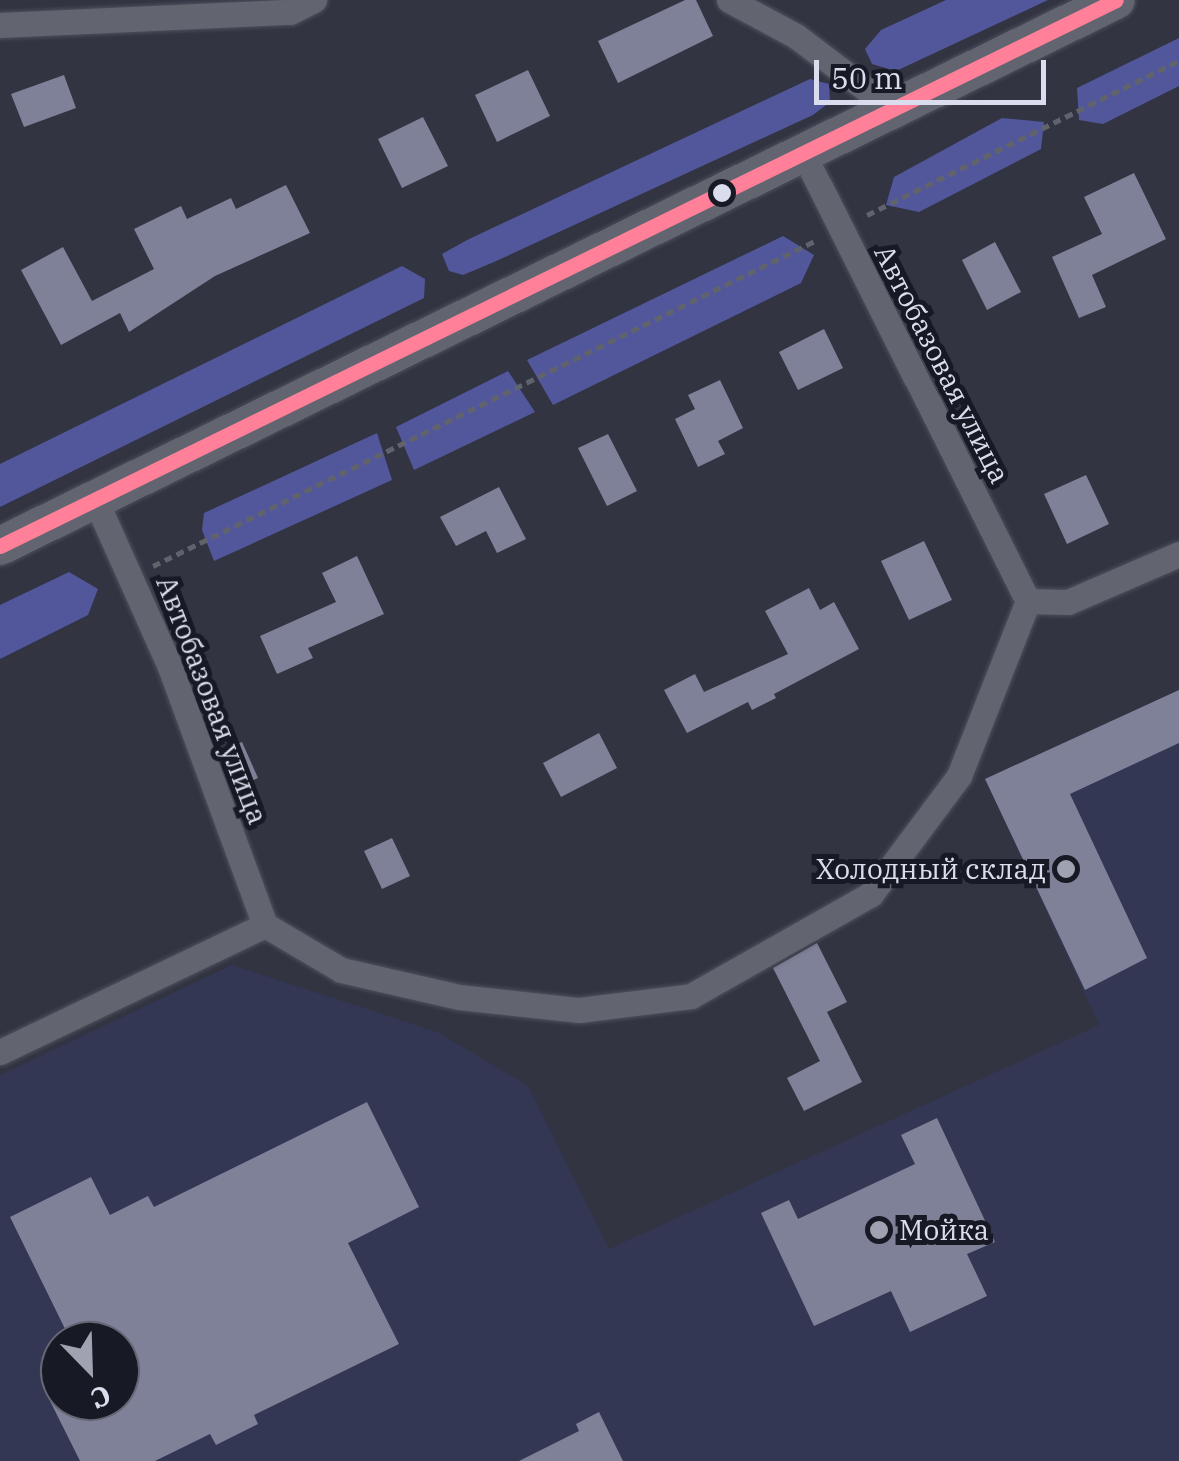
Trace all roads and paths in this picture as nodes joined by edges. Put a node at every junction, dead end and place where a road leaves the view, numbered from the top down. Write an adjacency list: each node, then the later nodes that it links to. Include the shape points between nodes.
1 (314, 0): 4 (street, via 290,12)
2 (729, 0): 6 (street, via 796,36)
3 (1116, 0): 6 (main road)
4 (0, 25)
5 (1179, 61): 8 (path)
6 (892, 109): 7 (main road)
7 (803, 153): 8 (street, Автобазовая улица); 9 (main road)
8 (840, 228): 12 (path); 13 (street, Автобазовая улица)
9 (95, 500): 10 (main road); 12 (street, Автобазовая улица)
10 (0, 546)
11 (1179, 554): 13 (street, via 1068,602)
12 (133, 576): 14 (street, Автобазовая улица)
13 (1028, 601): 14 (street, via 959,776 871,894 691,996 579,1010 459,997 341,970)
14 (265, 925): 15 (street)
15 (0, 1052)

